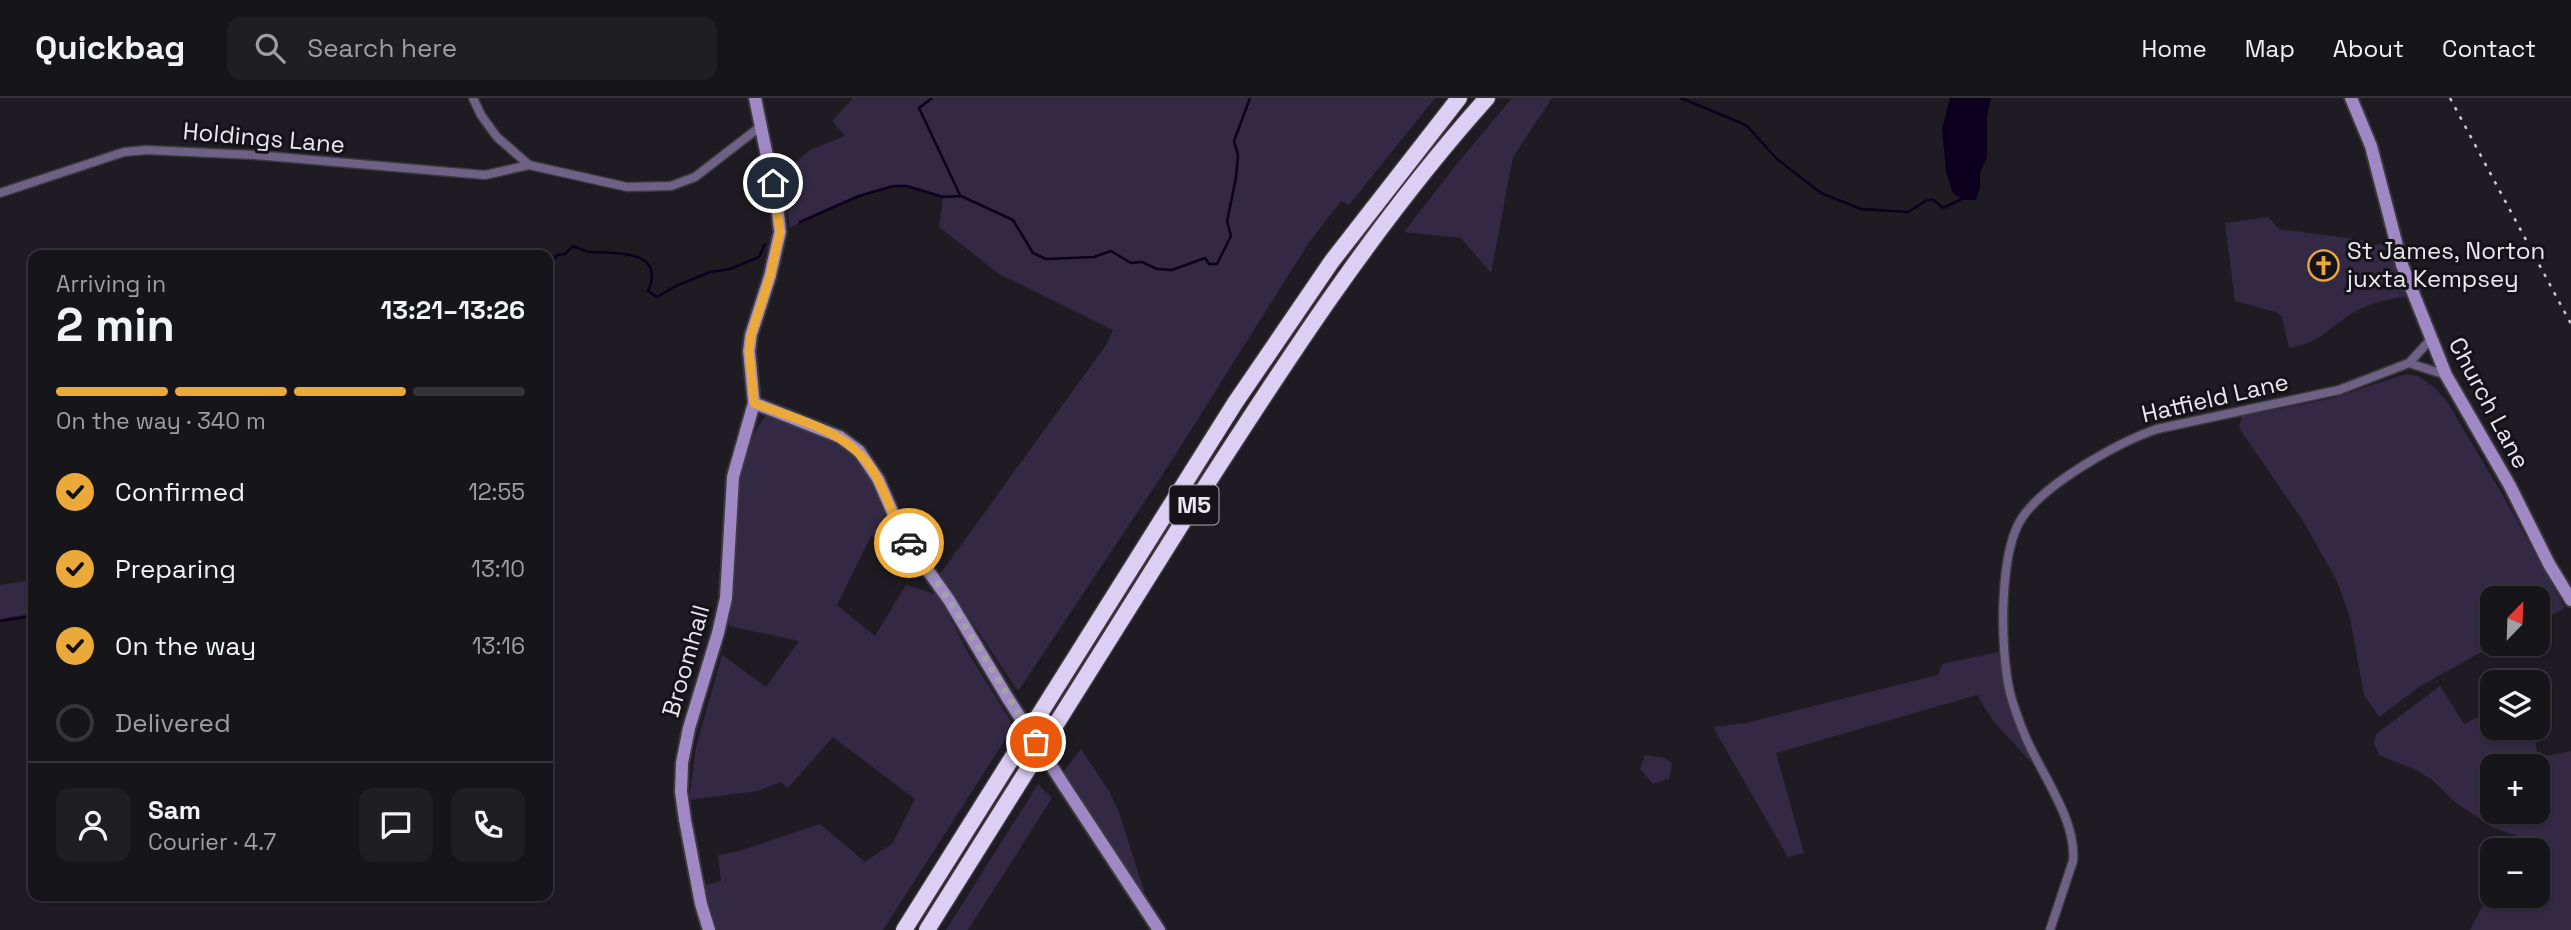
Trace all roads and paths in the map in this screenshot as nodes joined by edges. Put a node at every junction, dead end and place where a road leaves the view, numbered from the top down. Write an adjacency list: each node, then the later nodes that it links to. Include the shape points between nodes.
1 (473, 98): 7 (street, via 489,127)
2 (755, 98): 6 (street)
3 (1459, 98): 15 (highway, M5, via 1332,261 1235,403)
4 (1487, 98): 16 (highway, M5, via 1347,273 1257,405)
5 (2351, 98): 9 (street, Church Lane, via 2371,146 2402,265)
6 (761, 126): 7 (street, via 695,177 671,186 627,187); 12 (street, via 780,232 751,335)
7 (529, 165): 8 (street, Holdings Lane, via 485,175 146,150 124,152)
8 (0, 193)
9 (2431, 339): 10 (street, Hatfield Lane); 11 (street, Church Lane)
10 (2409, 363): 11 (street); 18 (street, Hatfield Lane, via 2339,390 2132,438 2047,491 2023,516 2010,546 2005,595 2007,675 2025,737 2068,825 2074,850)
11 (2446, 375): 13 (street, Church Lane)
12 (754, 403): 14 (street, Broomhall, via 733,477 723,614 688,728 682,764 685,820); 17 (street, bridge, via 840,437 859,451 878,479 902,534)
13 (2571, 600)
14 (709, 930)
15 (904, 930)
16 (927, 930)
17 (1159, 930)
18 (2050, 930)

